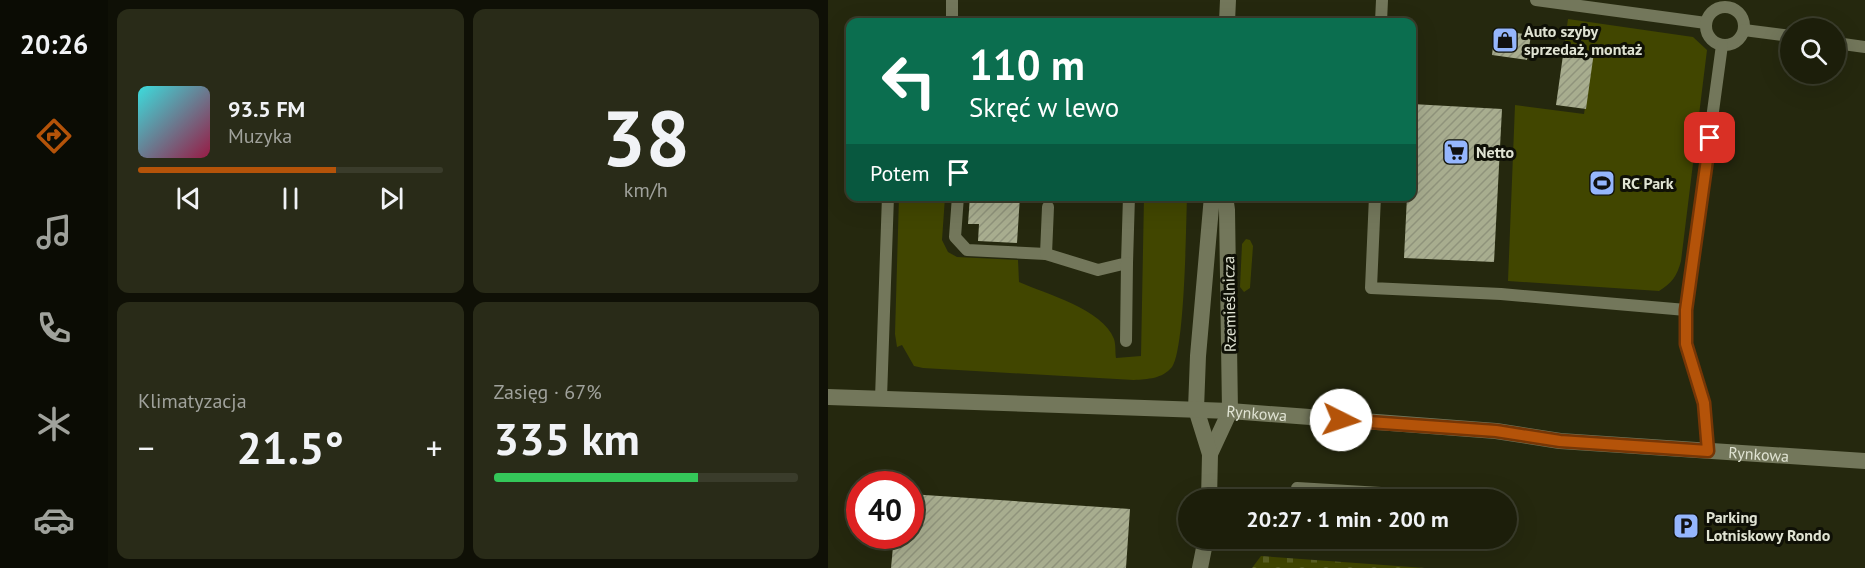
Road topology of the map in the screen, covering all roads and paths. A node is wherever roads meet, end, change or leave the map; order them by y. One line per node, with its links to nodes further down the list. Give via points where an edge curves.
1 (952, 0): 7 (lane)
2 (1228, 0): 8 (street)
3 (1382, 0): 9 (lane)
4 (1536, 0): 5 (lane)
5 (1542, 0): 10 (lane)
6 (1729, 4): 10 (lane, via 1712,12); 11 (lane, via 1739,13)
7 (952, 18)
8 (1227, 18)
9 (1382, 18)
10 (1706, 23): 14 (lane, via 1711,40)
11 (1744, 30): 12 (lane); 14 (lane, via 1733,44)
12 (1780, 35)
13 (1846, 44): 15 (lane)
14 (1722, 45): 25 (lane)
15 (1865, 47)
16 (888, 201): 28 (lane)
17 (958, 201): 23 (lane, via 955,237 967,250)
18 (1129, 201): 24 (lane)
19 (1212, 201): 29 (street, Rzemieślnicza)
20 (1226, 201): 30 (street, Rzemieślnicza)
21 (1375, 201): 25 (lane, via 1371,288 1501,294)
22 (1048, 207): 23 (lane)
23 (1046, 254): 24 (lane, via 1098,270)
24 (1127, 263): 26 (lane)
25 (1686, 310): 31 (lane, via 1686,344 1704,403)
26 (1126, 341)
27 (828, 397): 28 (street, Rynkowa)
28 (881, 398): 29 (street, Rynkowa)
29 (1196, 409): 30 (street, Rynkowa); 32 (street, Rzemieślnicza)
30 (1230, 411): 31 (street, Rynkowa); 32 (street)
31 (1708, 451): 33 (street, Rynkowa)
32 (1210, 454): 34 (street)
33 (1865, 461)
34 (1209, 489)
35 (1296, 489): 36 (lane)
36 (1310, 489)
37 (1204, 549): 38 (street)
38 (1200, 568)

